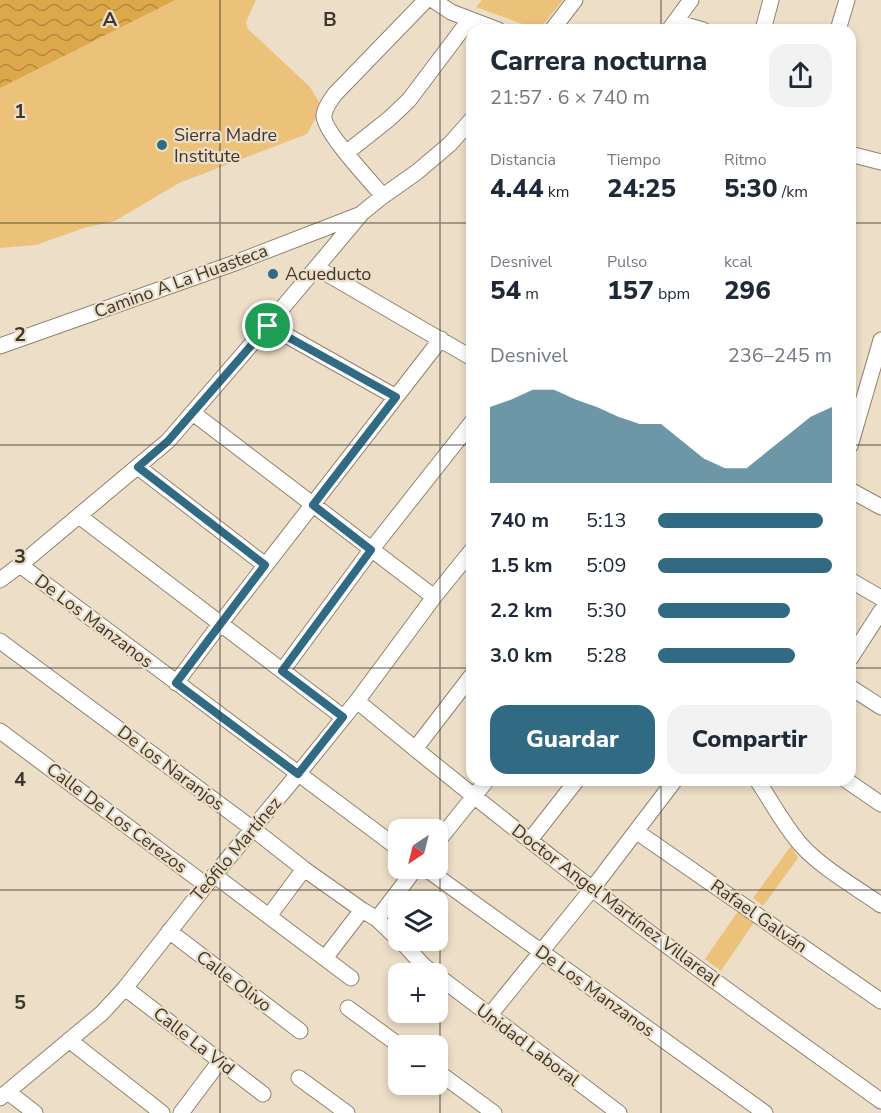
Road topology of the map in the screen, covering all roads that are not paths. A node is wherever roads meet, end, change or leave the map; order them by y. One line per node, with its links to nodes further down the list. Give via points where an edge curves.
1 (426, 0): 17 (street, via 328,105 325,120)
2 (433, 0): 7 (street)
3 (575, 0): 12 (street)
4 (691, 0): 13 (street)
5 (771, 0): 14 (street)
6 (847, 0): 15 (street)
7 (448, 6): 8 (street)
8 (470, 19): 9 (street); 11 (street)
9 (466, 24)
10 (466, 24): 17 (street, via 409,100)
11 (483, 24)
12 (557, 24)
13 (673, 24)
14 (765, 24)
15 (840, 24)
16 (466, 126): 20 (street, via 417,172)
17 (346, 153): 20 (street)
18 (856, 154): 19 (street)
19 (879, 156)
20 (383, 196): 21 (street)
21 (362, 213): 22 (street); 26 (street, Camino A La Huasteca, via 232,264)
22 (317, 268): 23 (street); 24 (street)
23 (268, 326): 28 (street); 29 (street)
24 (441, 339): 27 (street); 28 (street)
25 (881, 340): 30 (street)
26 (0, 346)
27 (466, 354)
28 (396, 397): 34 (street)
29 (193, 413): 32 (street); 34 (street)
30 (856, 428)
31 (466, 430): 37 (street)
32 (138, 467): 36 (street); 40 (street)
33 (856, 493): 35 (street)
34 (313, 505): 37 (street); 40 (street)
35 (881, 507)
36 (79, 516): 39 (street); 46 (street)
37 (371, 550): 43 (street); 49 (street)
38 (466, 557): 43 (street, Teófilo Martínez)
39 (20, 565): 41 (street); 50 (street, De Los Manzanos)
40 (265, 565): 46 (street)
41 (0, 580)
42 (856, 583): 44 (street)
43 (434, 597): 53 (street, Teófilo Martínez)
44 (881, 598)
45 (881, 611): 48 (street)
46 (220, 624): 49 (street); 50 (street)
47 (0, 641): 67 (street, De los Naranjos)
48 (856, 649)
49 (282, 671): 55 (street)
50 (176, 683): 58 (street, De Los Manzanos)
51 (466, 683): 57 (street)
52 (856, 691): 54 (street)
53 (357, 700): 55 (street, Teófilo Martínez); 57 (street, Doctor Angel Martínez Villareal)
54 (881, 707)
55 (343, 717): 58 (street, Teófilo Martínez)
56 (0, 730): 74 (street, Calle De Los Cerezos)
57 (415, 749): 64 (street, Doctor Angel Martínez Villareal)
58 (298, 774): 67 (street, Teófilo Martínez); 70 (street, De Los Manzanos)
59 (482, 786): 64 (street)
60 (572, 786): 69 (street)
61 (671, 786): 68 (street)
62 (761, 786): 76 (street, via 793,835 813,857)
63 (855, 786): 65 (street)
64 (474, 796): 66 (street); 69 (street, Doctor Angel Martínez Villareal)
65 (881, 804)
66 (448, 828)
67 (253, 829): 71 (street, De los Naranjos); 74 (street, Teófilo Martínez)
68 (637, 831): 75 (street); 89 (street, Rafael Galván)
69 (530, 840): 75 (street, Doctor Angel Martínez Villareal)
70 (388, 841)
71 (304, 869): 77 (street, De los Naranjos); 78 (street)
72 (408, 879): 79 (street)
73 (440, 879): 83 (street, De Los Manzanos)
74 (210, 880): 78 (street, Calle De Los Cerezos); 81 (street, Teófilo Martínez)
75 (592, 889): 83 (street); 100 (street, Doctor Angel Martínez Villareal)
76 (881, 905)
77 (362, 910): 79 (street, De los Naranjos); 84 (street)
78 (269, 916): 84 (street, Calle De Los Cerezos)
79 (377, 919): 80 (street, De los Naranjos)
80 (388, 930)
81 (169, 931): 88 (street, Teófilo Martínez); 92 (street, Calle Olivo)
82 (410, 951): 85 (street)
83 (540, 952): 91 (street); 108 (street, De Los Manzanos)
84 (325, 958): 86 (street, Calle De Los Cerezos)
85 (421, 963)
86 (351, 978)
87 (448, 984): 91 (street, Unidad Laboral)
88 (125, 988): 94 (street, Teófilo Martínez); 95 (street, Calle La Vid)
89 (881, 1001)
90 (348, 1008): 93 (street)
91 (489, 1016): 101 (street, Unidad Laboral)
92 (300, 1031)
93 (388, 1037)
94 (69, 1040): 99 (street, Teófilo Martínez); 104 (street)
95 (220, 1061): 98 (street, Calle La Vid); 105 (street)
96 (299, 1078): 106 (street)
97 (448, 1079): 102 (street)
98 (263, 1094)
99 (4, 1095): 103 (street)
100 (881, 1101)
101 (601, 1108): 107 (street, Unidad Laboral)
102 (492, 1112)
103 (34, 1113)
104 (162, 1113)
105 (181, 1113)
106 (347, 1113)
107 (619, 1113)
108 (765, 1113)

